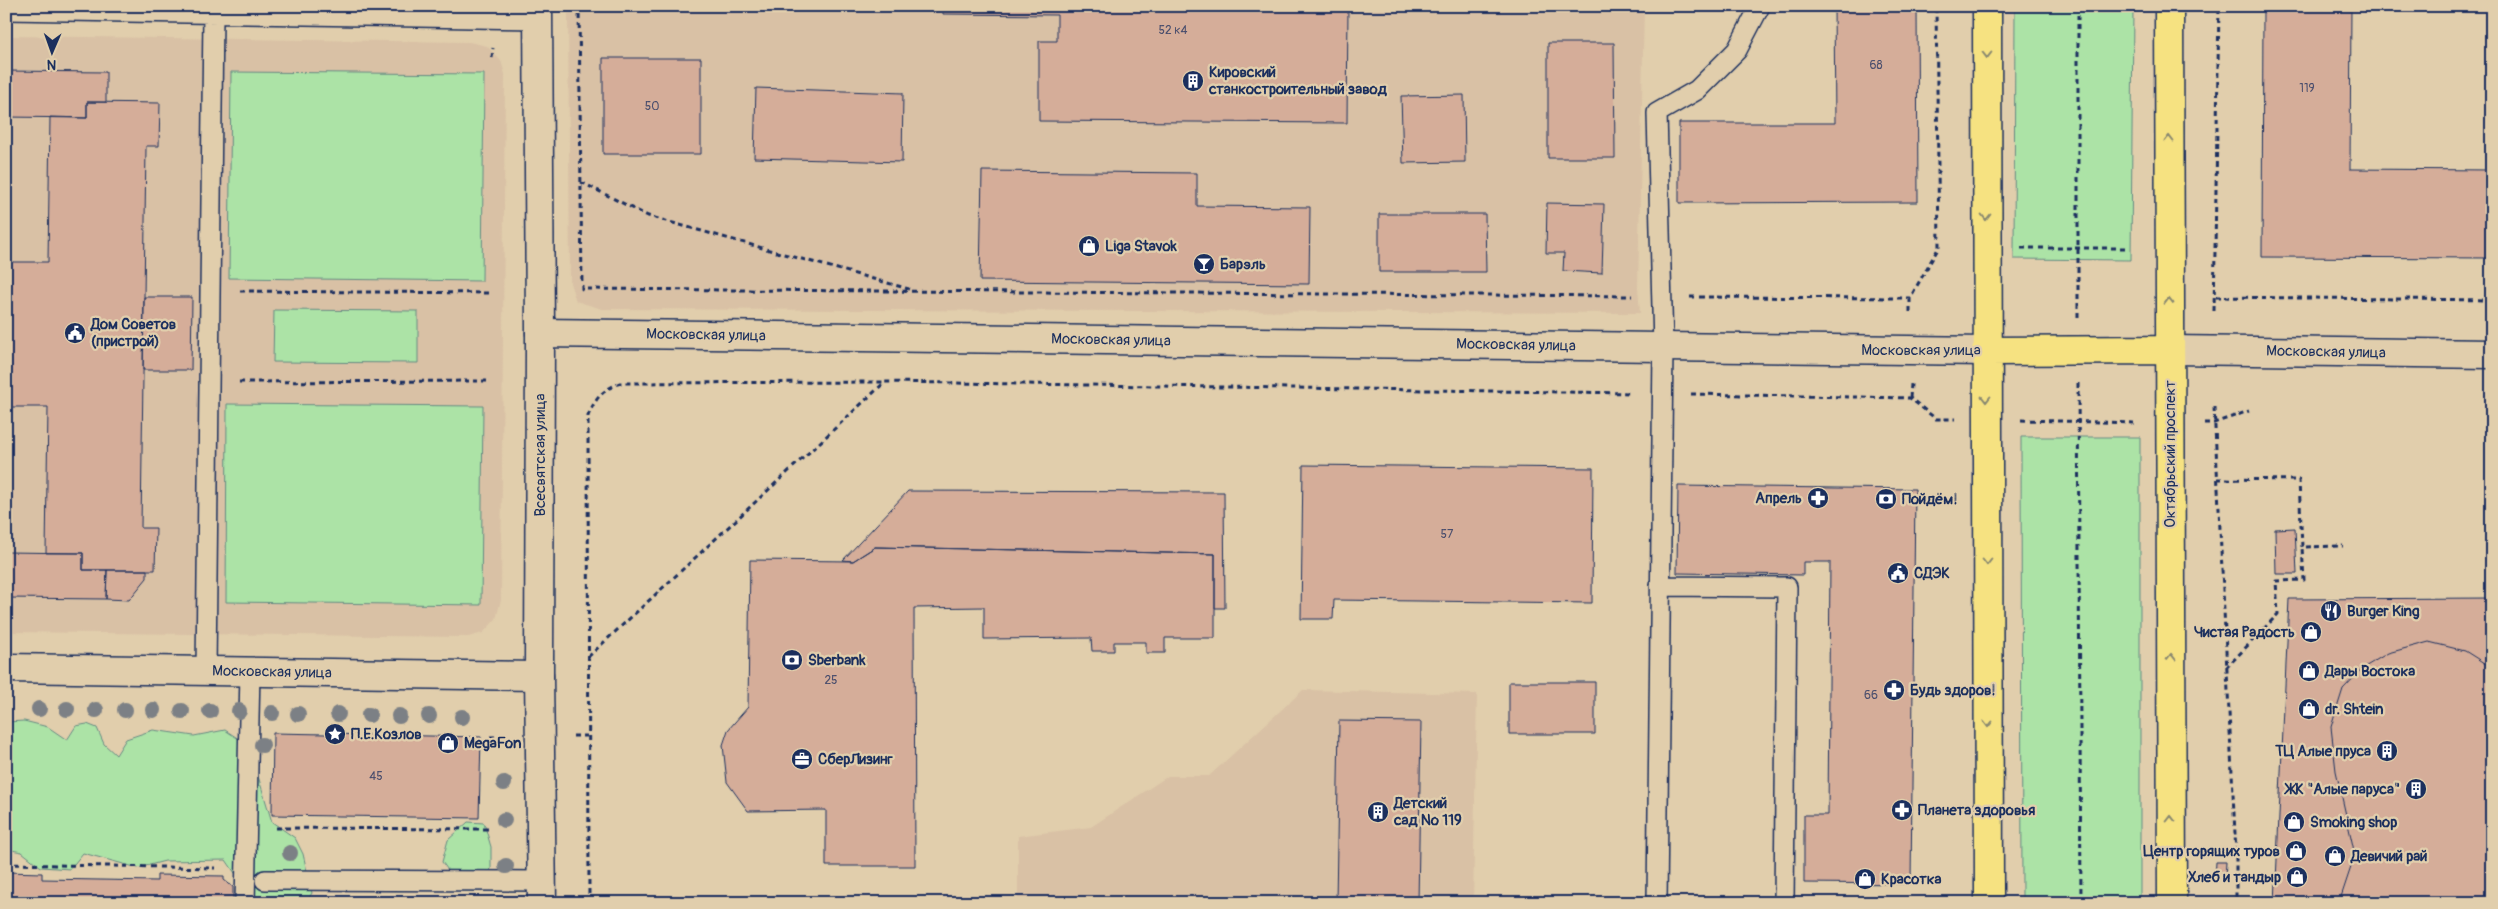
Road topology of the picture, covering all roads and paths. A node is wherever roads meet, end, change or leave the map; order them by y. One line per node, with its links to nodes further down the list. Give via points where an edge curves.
1 (579, 6): 13 (path)
2 (1760, 6): 20 (lane, via 1736,50 1697,90 1657,113)
3 (1936, 6): 22 (path, via 1939,247)
4 (1987, 6): 30 (main road, one-way to 30)
5 (2078, 6): 15 (path)
6 (2169, 6): 29 (main road, Октябрьский проспект, one-way to 6)
7 (2219, 6): 21 (path)
8 (6, 10): 10 (lane)
9 (538, 13): 10 (lane); 26 (main road, Всесвятская улица)
10 (213, 14): 17 (lane)
11 (493, 48): 12 (path)
12 (492, 58)
13 (581, 182): 18 (path, via 648,216); 18 (path, via 582,289)
14 (2018, 248): 15 (path)
15 (2077, 248): 16 (path); 28 (path)
16 (2125, 248)
17 (211, 291): 19 (path); 34 (lane)
18 (914, 291): 20 (path)
19 (492, 293)
20 (1661, 297): 22 (path); 27 (lane)
21 (2216, 297): 23 (path); 24 (path)
22 (1910, 298): 25 (path)
23 (2492, 300)
24 (2214, 311)
25 (1910, 312)
26 (540, 332): 27 (main road, Московская улица); 54 (main road, Всесвятская улица)
27 (1663, 347): 30 (main road, Московская улица); 36 (lane)
28 (2078, 350): 29 (main road, Московская улица); 30 (main road, Московская улица); 42 (path)
29 (2170, 350): 31 (main road, Московская улица); 71 (main road, Октябрьский проспект, one-way to 29)
30 (1986, 351): 69 (main road, one-way to 69)
31 (2492, 354)
32 (1911, 380): 37 (path)
33 (491, 381): 34 (path)
34 (210, 382): 52 (lane)
35 (885, 382): 36 (path); 49 (path); 49 (path, via 620,382 606,388 595,400 588,416)
36 (1662, 393): 37 (path); 48 (lane)
37 (1910, 398): 40 (path, via 1936,419)
38 (2214, 406): 44 (path)
39 (2249, 411): 44 (path)
40 (1959, 420)
41 (2018, 420): 42 (path)
42 (2079, 421): 43 (path); 70 (path)
43 (2140, 423)
44 (2214, 423): 45 (path)
45 (2216, 479): 47 (path, via 2299,480); 51 (path)
46 (2344, 546): 47 (path)
47 (2302, 547): 51 (path, via 2304,580 2276,581 2278,614)
48 (1660, 586): 67 (lane); 68 (lane, via 1787,587)
49 (588, 657): 56 (path)
50 (6, 668): 52 (main road, Московская улица)
51 (2226, 668): 72 (path)
52 (206, 671): 53 (main road, Московская улица)
53 (250, 672): 54 (main road, Московская улица); 62 (lane)
54 (539, 676): 64 (main road, Всесвятская улица)
55 (565, 736): 56 (path)
56 (589, 736): 66 (path)
57 (490, 737): 58 (path)
58 (506, 737)
59 (275, 828): 60 (path)
60 (491, 829)
61 (6, 864): 62 (path)
62 (246, 868): 65 (lane)
63 (265, 880): 64 (lane)
64 (542, 892)
65 (245, 903)
66 (589, 903)
67 (1657, 903)
68 (1784, 903)
69 (1989, 903)
70 (2081, 903)
71 (2172, 903)
72 (2236, 903)

